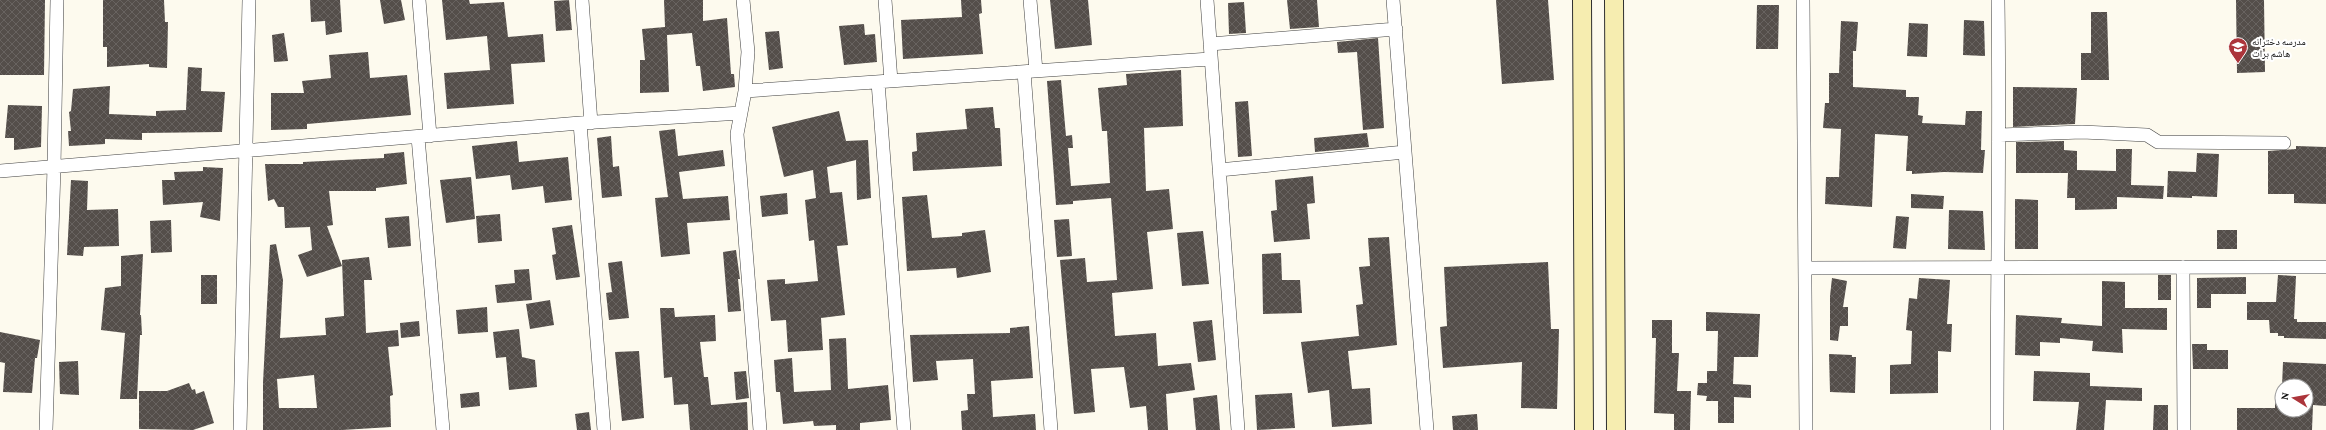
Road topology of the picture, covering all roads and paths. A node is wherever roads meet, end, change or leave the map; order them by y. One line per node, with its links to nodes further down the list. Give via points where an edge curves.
1 (57, 0): 28 (street)
2 (249, 0): 26 (street)
3 (419, 0): 24 (street)
4 (582, 0): 22 (street)
5 (743, 0): 20 (street, via 748,52)
6 (885, 0): 18 (street)
7 (1030, 0): 17 (street)
8 (1207, 0): 15 (street)
9 (1393, 0): 14 (street)
10 (1582, 0): 44 (main road)
11 (1614, 0): 45 (main road)
12 (1803, 0): 33 (street)
13 (1998, 0): 23 (street)
14 (1396, 29): 15 (street); 27 (street)
15 (1210, 44): 16 (street)
16 (1210, 59): 17 (street); 29 (street)
17 (1030, 71): 18 (street); 41 (street)
18 (892, 81): 19 (street)
19 (878, 82): 20 (street); 40 (street)
20 (745, 91): 21 (street)
21 (741, 113): 22 (street); 39 (street, via 737,134)
22 (586, 123): 24 (street); 38 (street)
23 (2000, 135): 25 (street, via 2082,132 2147,136 2158,142); 34 (street)
24 (424, 137): 26 (street); 37 (street)
25 (2284, 143)
26 (246, 152): 28 (street); 36 (street)
27 (1405, 152): 29 (street); 43 (street)
28 (54, 167): 30 (street); 35 (street)
29 (1219, 170): 42 (street)
30 (0, 171)
31 (2183, 267): 32 (street); 34 (street); 48 (street)
32 (2326, 267)
33 (1805, 268): 34 (street); 46 (street)
34 (1997, 268): 47 (street)
35 (46, 430)
36 (240, 430)
37 (444, 430)
38 (604, 430)
39 (760, 430)
40 (904, 430)
41 (1051, 430)
42 (1238, 430)
43 (1427, 430)
44 (1584, 430)
45 (1616, 430)
46 (1806, 430)
47 (1997, 430)
48 (2184, 430)

